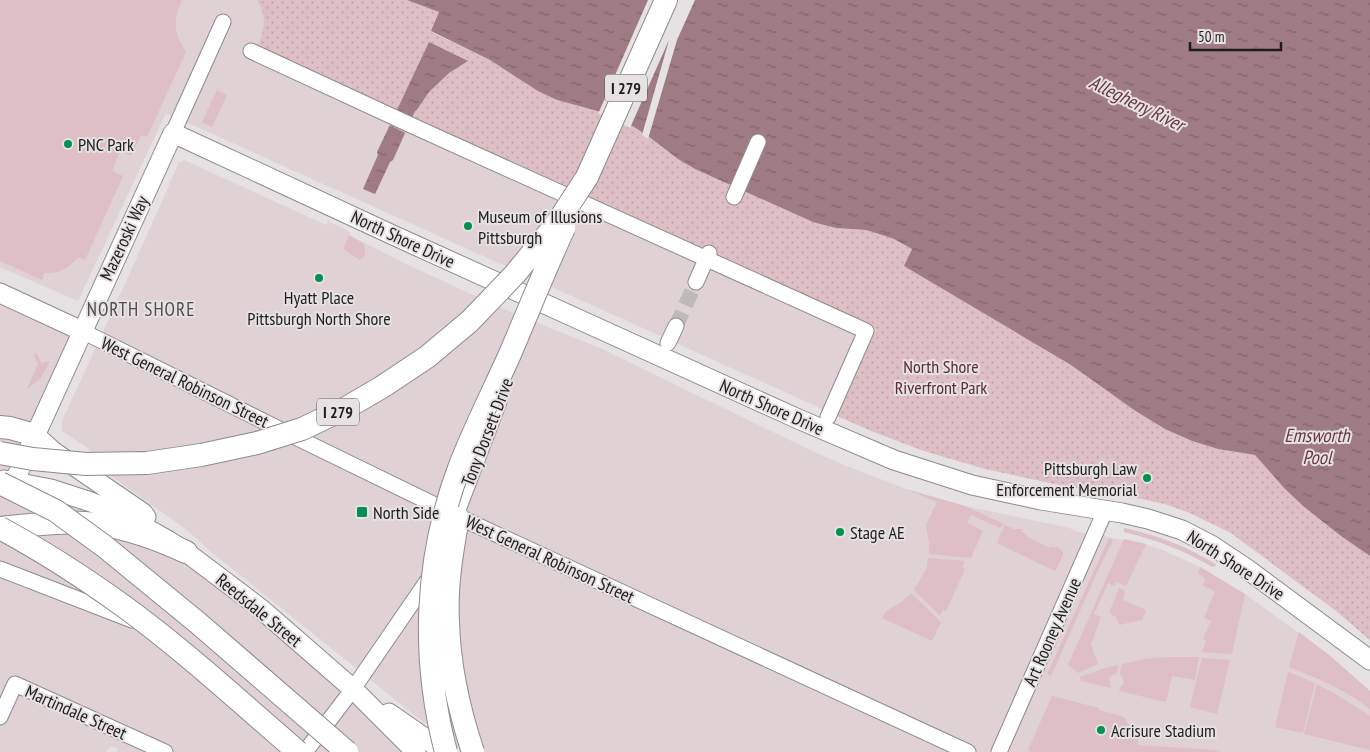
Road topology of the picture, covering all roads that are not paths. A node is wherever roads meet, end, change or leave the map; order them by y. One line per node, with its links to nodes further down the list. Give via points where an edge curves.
1 (666, 0): 6 (highway, I 279)
2 (223, 22): 4 (street, Mazeroski Way)
3 (252, 51): 8 (street, via 410,125)
4 (172, 133): 11 (main road, North Shore Drive); 13 (main road, Mazeroski Way)
5 (758, 142): 7 (street)
6 (587, 176): 15 (highway, bridge); 20 (highway, I 279, bridge, via 557,223 470,321 427,357 346,408 284,435 202,455 147,463); 21 (highway, I 279, bridge, via 560,218 477,314 435,350 396,377 314,422 256,442 138,465 44,468); 23 (highway, bridge, via 478,436)
7 (734, 197)
8 (708, 256): 9 (street); 16 (street, via 866,331)
9 (696, 282)
10 (0, 293): 13 (main road, West General Robinson Street)
11 (537, 300): 24 (main road, North Shore Drive, via 894,460 972,485); 25 (street, Tony Dorsett Drive)
12 (676, 326): 14 (street)
13 (82, 331): 18 (main road, Mazeroski Way); 25 (street, West General Robinson Street)
14 (668, 343)
15 (510, 354): 39 (highway, bridge, via 459,470 441,525 433,570 429,621 431,678); 42 (highway, bridge, via 469,476 455,587 465,686)
16 (828, 416)
17 (0, 427): 18 (highway)
18 (35, 435): 20 (main road, Reedsdale Street); 22 (main road, Mazeroski Way)
19 (0, 453): 20 (highway, I 279, bridge)
20 (69, 462): 27 (main road, Reedsdale Street, via 144,513)
21 (0, 464)
22 (4, 480): 27 (main road, Reedsdale Street, via 51,489 91,502 123,514); 37 (highway, bridge, via 56,511 104,546)
23 (465, 481): 40 (highway, bridge, via 455,536 448,620 452,668); 41 (highway, bridge, via 458,532 456,622 465,683)
24 (1106, 511): 31 (main road, North Shore Drive, via 1182,530 1211,545); 44 (street, Art Rooney Avenue)
25 (456, 515): 32 (street, Tony Dorsett Drive, via 433,571); 43 (street, West General Robinson Street)
26 (0, 528): 28 (highway, via 52,523 96,524 157,539); 35 (highway, bridge, via 56,560 123,606)
27 (161, 535): 28 (main road, Reedsdale Street)
28 (186, 552): 32 (main road, Reedsdale Street, via 260,608)
29 (0, 570): 30 (street)
30 (173, 636)
31 (1370, 660)
32 (354, 689): 36 (street, Tony Dorsett Drive); 38 (main road, Reedsdale Street); 39 (main road, Reedsdale Street)
33 (0, 717): 34 (street, Martindale Street, via 15,684)
34 (165, 752)
35 (298, 752)
36 (305, 752)
37 (347, 752)
38 (416, 752)
39 (444, 752)
40 (473, 752)
41 (485, 752)
42 (489, 752)
43 (968, 752)
44 (999, 752)

